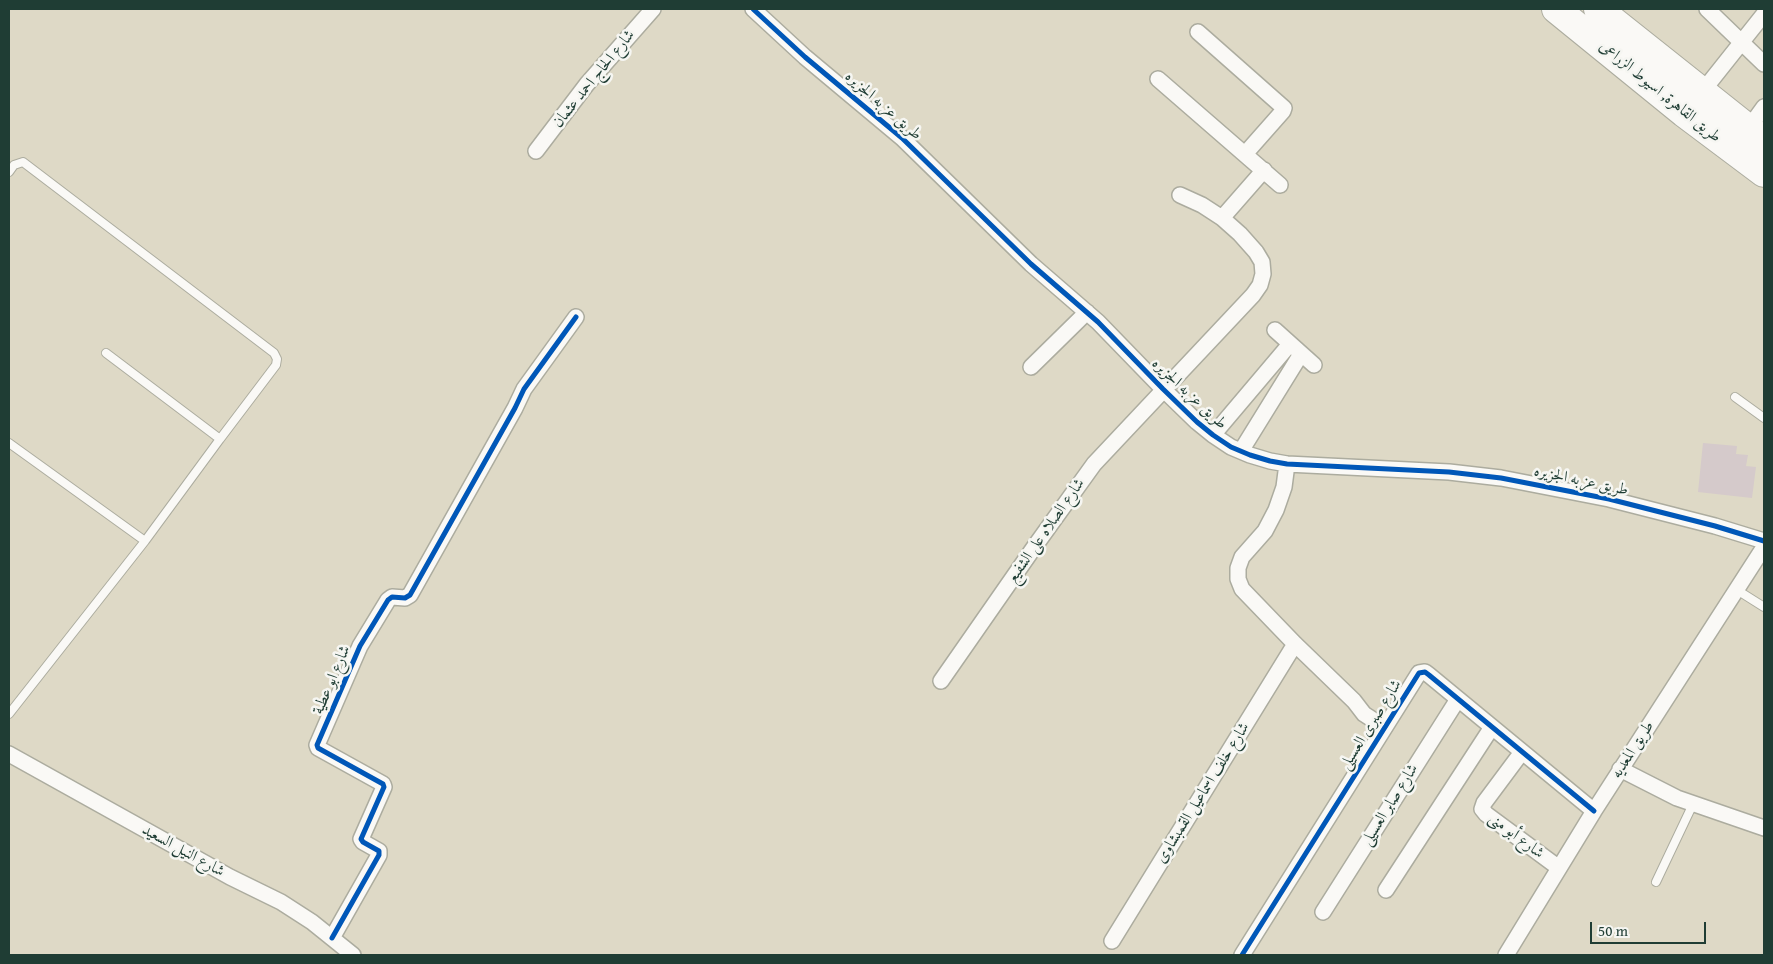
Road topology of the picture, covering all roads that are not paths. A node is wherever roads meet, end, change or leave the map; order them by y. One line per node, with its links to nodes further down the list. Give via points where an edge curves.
1 (653, 9): 14 (street, شارع الحاج احمد عثمان)
2 (753, 9): 22 (street, طريق عزبه الجزيره, via 902,138 1031,264)
3 (1556, 9): 5 (highway, طريق القاهرة, اسيوط الزراعى)
4 (1707, 9): 8 (street)
5 (1594, 14): 11 (highway, طريق القاهرة, اسيوط الزراعى); 18 (highway, طريق القاهرة, اسيوط الزراعى, via 1684,112)
6 (1764, 14): 8 (street)
7 (1198, 32): 15 (street, via 1284,108)
8 (1742, 42): 9 (street); 11 (street)
9 (1764, 64)
10 (1158, 79): 15 (street)
11 (1702, 92): 13 (highway, طريق القاهرة, اسيوط الزراعى)
12 (1764, 106): 13 (street)
13 (1756, 134)
14 (536, 151)
15 (1245, 154): 16 (street)
16 (1264, 170): 19 (street); 21 (street)
17 (9, 172): 33 (lane, via 14,165 23,162 274,354 276,365)
18 (1764, 173)
19 (1280, 184)
20 (1180, 195): 21 (street, شارع الصلاه على الشفيع)
21 (1222, 218): 29 (street, شارع الصلاه على الشفيع, via 1240,234 1262,262 1260,285)
22 (1087, 312): 28 (street); 29 (street, طريق عزبه الجزيره)
23 (576, 317): 58 (street, شارع ابو عطية, via 524,388 410,595 388,600 364,638 317,745 384,787 361,839 379,855)
24 (1275, 330): 25 (street)
25 (1296, 349): 27 (street); 32 (street); 35 (street)
26 (106, 353): 33 (lane)
27 (1314, 365)
28 (1031, 367)
29 (1163, 389): 32 (street, طريق عزبه الجزيره); 43 (street, شارع الصلاه على الشفيع, via 1082,480)
30 (1735, 397): 31 (lane)
31 (1764, 418)
32 (1213, 435): 35 (street, طريق عزبه الجزيره)
33 (220, 439): 37 (lane)
34 (9, 443): 37 (lane)
35 (1241, 451): 36 (street, طريق عزبه الجزيره)
36 (1287, 464): 38 (street, طريق عزبه الجزيره, via 1449,472 1501,478 1653,509); 42 (street, via 1276,510 1265,531 1242,557 1238,578 1242,589)
37 (145, 541): 45 (lane)
38 (1764, 541)
39 (1764, 547): 40 (street, طريق المعديه)
40 (1736, 590): 41 (lane); 50 (street, طريق المعديه)
41 (1764, 607)
42 (1295, 644): 46 (street, via 1364,714); 59 (street, شارع خلف اسماعيل القمبشاوى)
43 (941, 682)
44 (1458, 699): 46 (street, شارع صبرى العسيلى, via 1425,672 1419,672); 47 (street, شارع صبرى العسيلى); 57 (street, شارع صابر العسيلى)
45 (9, 714)
46 (1384, 727): 61 (street, شارع صبرى العسيلى)
47 (1492, 727): 48 (street, شارع صبرى العسيلى); 56 (street)
48 (1522, 752): 52 (street, شارع صبرى العسيلى); 54 (street, شارع أبو منى, via 1482,809)
49 (9, 754): 58 (street, شارع النيل السعيد, via 281,902)
50 (1620, 769): 51 (street); 52 (street, طريق المعديه)
51 (1693, 804): 53 (street); 55 (lane)
52 (1594, 811): 54 (street, طريق المعديه)
53 (1764, 828)
54 (1559, 868): 62 (street, طريق المعديه)
55 (1656, 882)
56 (1386, 890)
57 (1323, 912)
58 (332, 938): 60 (street, شارع النيل السعيد)
59 (1112, 941)
60 (352, 955)
61 (1242, 955)
62 (1506, 955)

